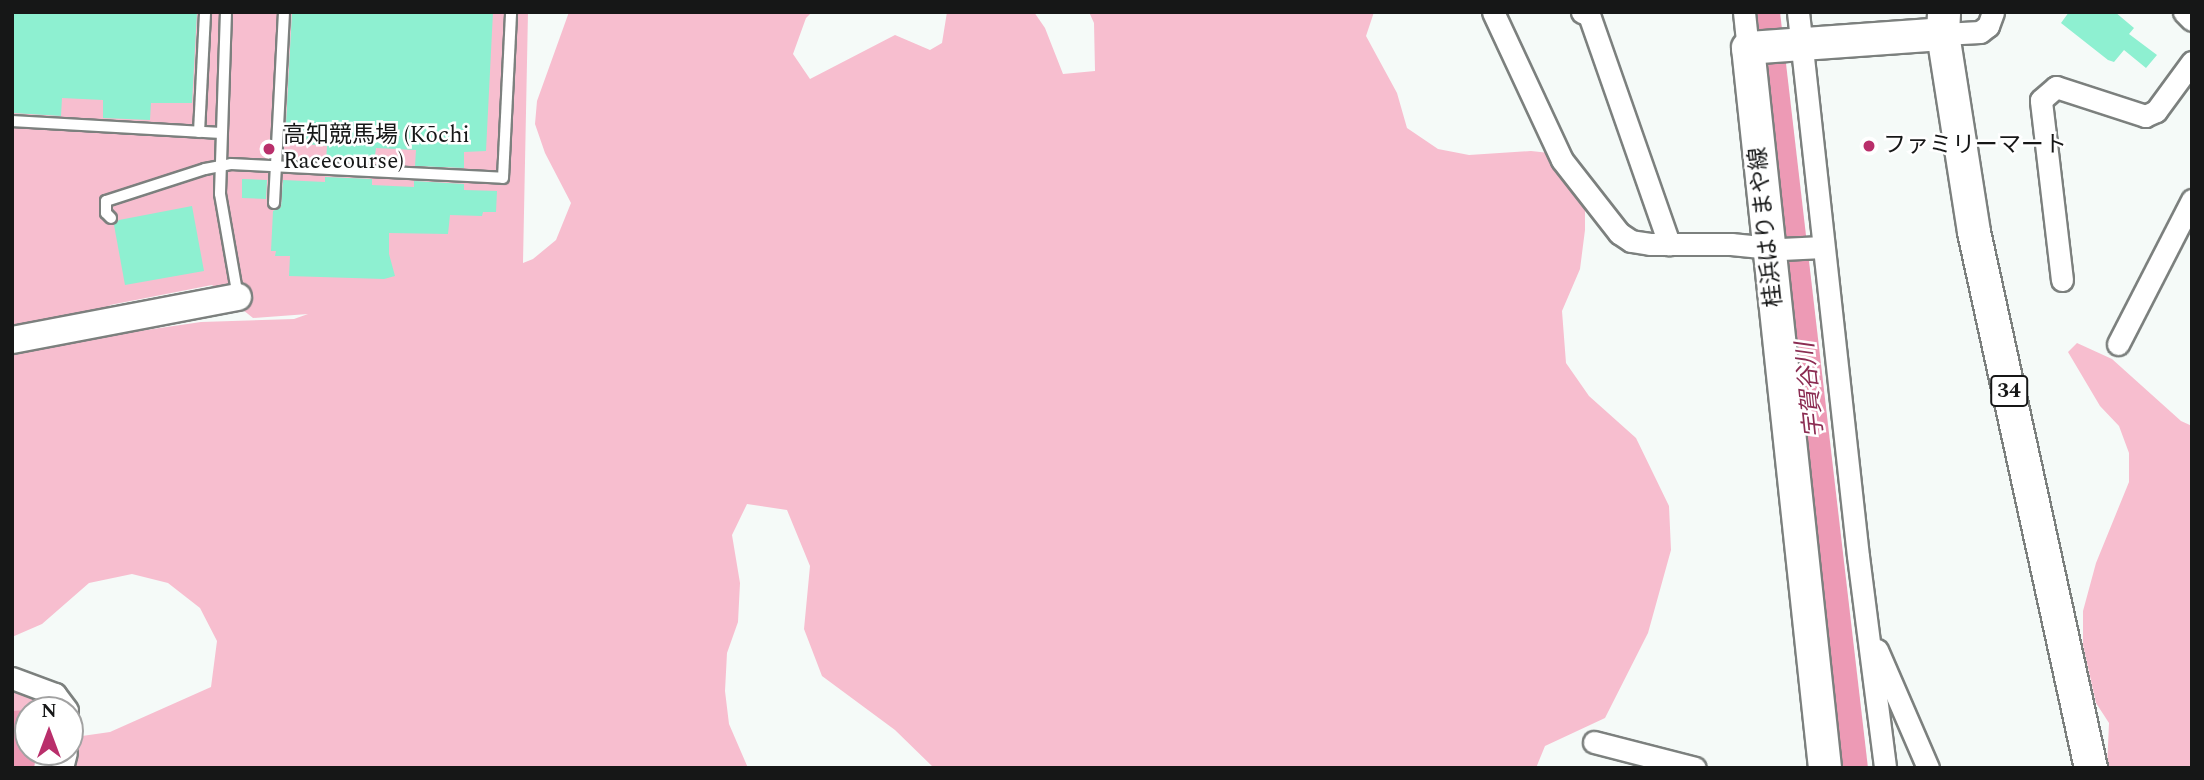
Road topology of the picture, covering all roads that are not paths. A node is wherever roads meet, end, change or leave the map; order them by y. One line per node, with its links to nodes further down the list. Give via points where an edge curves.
1 (205, 12): 17 (lane)
2 (226, 12): 18 (lane)
3 (284, 12): 20 (lane)
4 (511, 12): 20 (lane, via 503,178)
5 (1493, 12): 24 (street, via 1562,160 1594,205 1631,241)
6 (1582, 12): 24 (street, via 1589,15)
7 (1744, 12): 14 (street)
8 (1798, 12): 13 (street)
9 (1993, 12): 12 (street, via 1980,32)
10 (2184, 12): 11 (street)
11 (2192, 20)
12 (1943, 23): 13 (main road); 39 (main road, 34, via 1974,232)
13 (1797, 44): 14 (main road); 25 (street)
14 (1754, 47): 26 (main road, 桂浜はりまや線)
15 (2192, 62): 27 (street, via 2156,111 2145,116 2056,87 2041,100)
16 (12, 121): 17 (lane)
17 (199, 132): 18 (lane)
18 (220, 133): 19 (lane)
19 (220, 166): 20 (lane); 23 (lane, via 106,201); 28 (lane, via 220,194)
20 (276, 166): 22 (lane)
21 (2192, 200): 30 (street)
22 (274, 203)
23 (111, 218)
24 (1669, 244): 26 (street)
25 (1815, 247): 26 (street); 31 (street)
26 (1775, 249): 36 (main road, 桂浜はりまや線)
27 (2062, 281)
28 (238, 297): 29 (street)
29 (12, 340)
30 (2118, 344)
31 (1868, 629): 37 (street); 38 (street)
32 (12, 678): 33 (street)
33 (56, 696)
34 (1594, 742): 35 (street)
35 (1696, 768)
36 (1825, 768)
37 (1885, 768)
38 (1928, 768)
39 (2091, 768)

